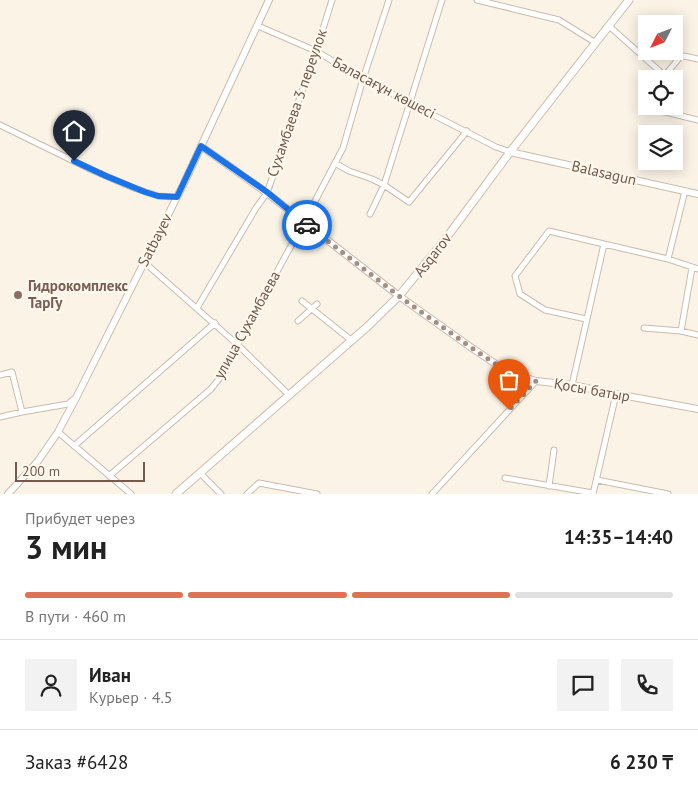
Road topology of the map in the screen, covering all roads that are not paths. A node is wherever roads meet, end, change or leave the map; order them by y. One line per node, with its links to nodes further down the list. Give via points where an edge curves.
1 (269, 0): 7 (street, Satbayev)
2 (332, 0): 10 (street, Сухамбаева 3 переулок)
3 (389, 0): 14 (street, улица Сухамбаева)
4 (442, 0): 15 (street)
5 (476, 0): 9 (street, via 559,20)
6 (629, 0): 8 (main road, Asqarov)
7 (258, 26): 10 (street, Баласағұн көшесі); 20 (street, Satbayev)
8 (609, 26): 9 (main road, Asqarov); 12 (street)
9 (596, 43): 21 (main road, Asqarov)
10 (316, 51): 14 (street, Баласағұн көшесі); 25 (street, Сухамбаева 3 переулок)
11 (698, 59): 13 (street, via 681,56)
12 (656, 70)
13 (670, 70)
14 (363, 79): 15 (street, Баласағұн көшесі); 22 (street, улица Сухамбаева)
15 (410, 102): 19 (street, Баласағұн көшесі); 23 (street)
16 (678, 115): 17 (street)
17 (698, 120)
18 (0, 125): 27 (street, via 134,188 158,196)
19 (467, 131): 21 (street, Баласағұн көшесі); 23 (street, via 409,202)
20 (201, 146): 25 (street, Қосы батыр); 27 (street, Satbayev)
21 (510, 152): 24 (street, Balasagun); 34 (main road, Asqarov)
22 (335, 163): 23 (street); 29 (street, улица Сухамбаева)
23 (384, 185): 28 (street)
24 (685, 191): 26 (street, Balasagun); 31 (street)
25 (267, 192): 29 (street, Қосы батыр); 37 (street, Сухамбаева 3 переулок)
26 (698, 194)
27 (177, 197): 32 (street, Satbayev)
28 (370, 214)
29 (304, 222): 34 (street, Қосы батыр); 46 (street, улица Сухамбаева)
30 (604, 244): 31 (street); 40 (street); 40 (street, via 549,231 515,276 520,294 545,310)
31 (668, 259): 33 (street)
32 (144, 262): 37 (street); 52 (street, Satbayev)
33 (695, 268): 43 (street)
34 (399, 296): 45 (main road, Asqarov); 48 (street, Қосы батыр, via 509,373)
35 (302, 300): 38 (street)
36 (317, 304): 38 (street)
37 (197, 308): 41 (street)
38 (312, 308): 39 (street); 45 (street)
39 (298, 320)
40 (586, 320): 49 (street)
41 (215, 323): 46 (street); 57 (street)
42 (644, 328): 43 (street)
43 (681, 331): 44 (street)
44 (698, 334)
45 (351, 340): 51 (main road, Asqarov)
46 (238, 345): 51 (street); 60 (street, улица Сухамбаева, via 216,384)
47 (0, 375): 54 (street, via 12,372)
48 (536, 381): 49 (street, Қосы батыр); 71 (street)
49 (572, 385): 50 (street, Қосы батыр)
50 (616, 394): 53 (street, Қосы батыр); 62 (street)
51 (289, 395): 59 (main road, Asqarov)
52 (76, 398): 54 (street, via 68,404); 56 (street, Satbayev)
53 (698, 409)
54 (22, 412): 55 (street)
55 (0, 417)
56 (58, 432): 57 (street); 65 (street, Satbayev, via 38,461)
57 (74, 446): 60 (street)
58 (554, 450): 63 (street)
59 (200, 473): 67 (main road, Asqarov); 68 (street)
60 (110, 476): 66 (street)
61 (505, 478): 63 (street)
62 (597, 480): 64 (street); 72 (street)
63 (550, 486): 72 (street)
64 (647, 492): 73 (street)
65 (8, 494)
66 (131, 494)
67 (176, 494)
68 (221, 494)
69 (247, 494): 70 (street, via 259,483)
70 (317, 494)
71 (432, 494)
72 (593, 494)
73 (668, 494)

